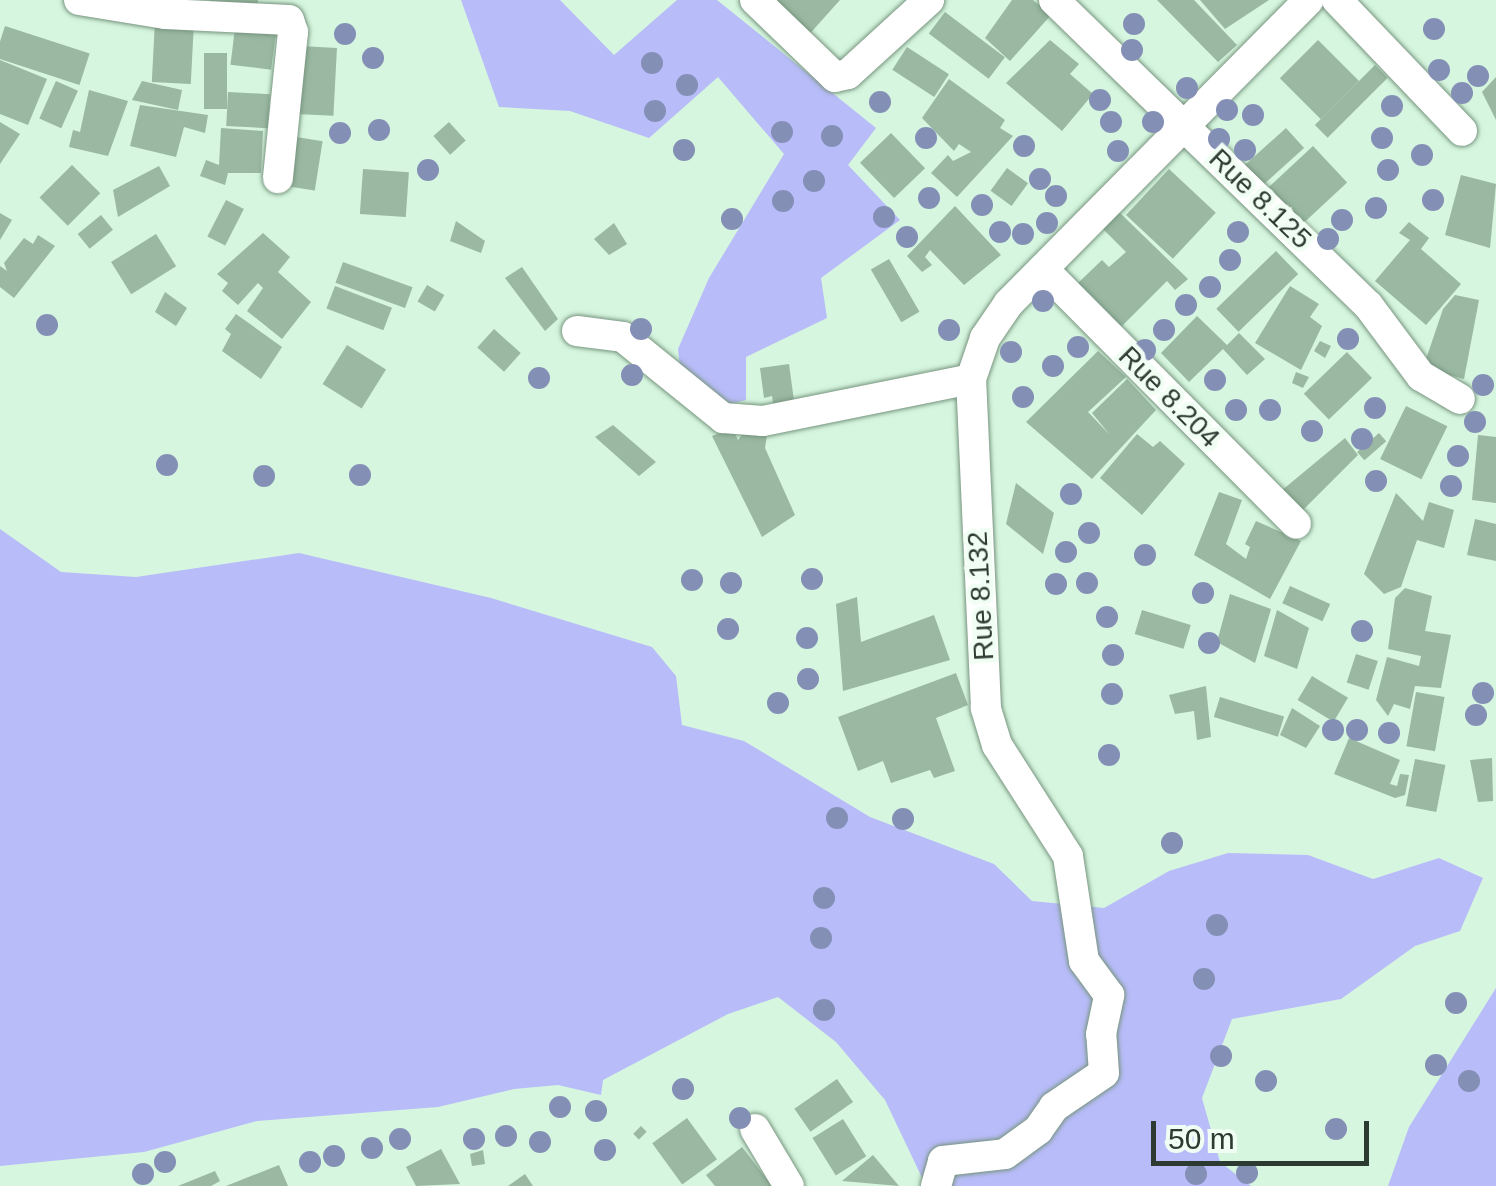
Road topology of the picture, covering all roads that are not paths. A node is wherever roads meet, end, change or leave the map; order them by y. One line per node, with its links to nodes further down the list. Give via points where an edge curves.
1 (79, 0): 9 (street, via 165,14 289,20 294,32)
2 (756, 0): 3 (street, via 835,77 848,74)
3 (929, 0)
4 (1054, 0): 7 (street, Rue 8.125)
5 (1310, 0): 7 (street, Rue 8.132)
6 (1337, 0): 8 (street)
7 (1182, 125): 10 (street, Rue 8.132); 13 (street, Rue 8.125, via 1368,305 1421,376)
8 (1462, 131)
9 (278, 178)
10 (1043, 270): 12 (street, Rue 8.132, via 1001,315); 14 (street, Rue 8.204)
11 (577, 331): 12 (street, via 623,336 723,418 763,422)
12 (971, 378): 17 (street, Rue 8.132, via 986,708 997,745 1068,856 1084,960 1108,995 1104,1074 1005,1154 943,1160)
13 (1460, 400)
14 (1296, 524)
15 (755, 1128): 16 (street)
16 (789, 1186)
17 (936, 1186)

